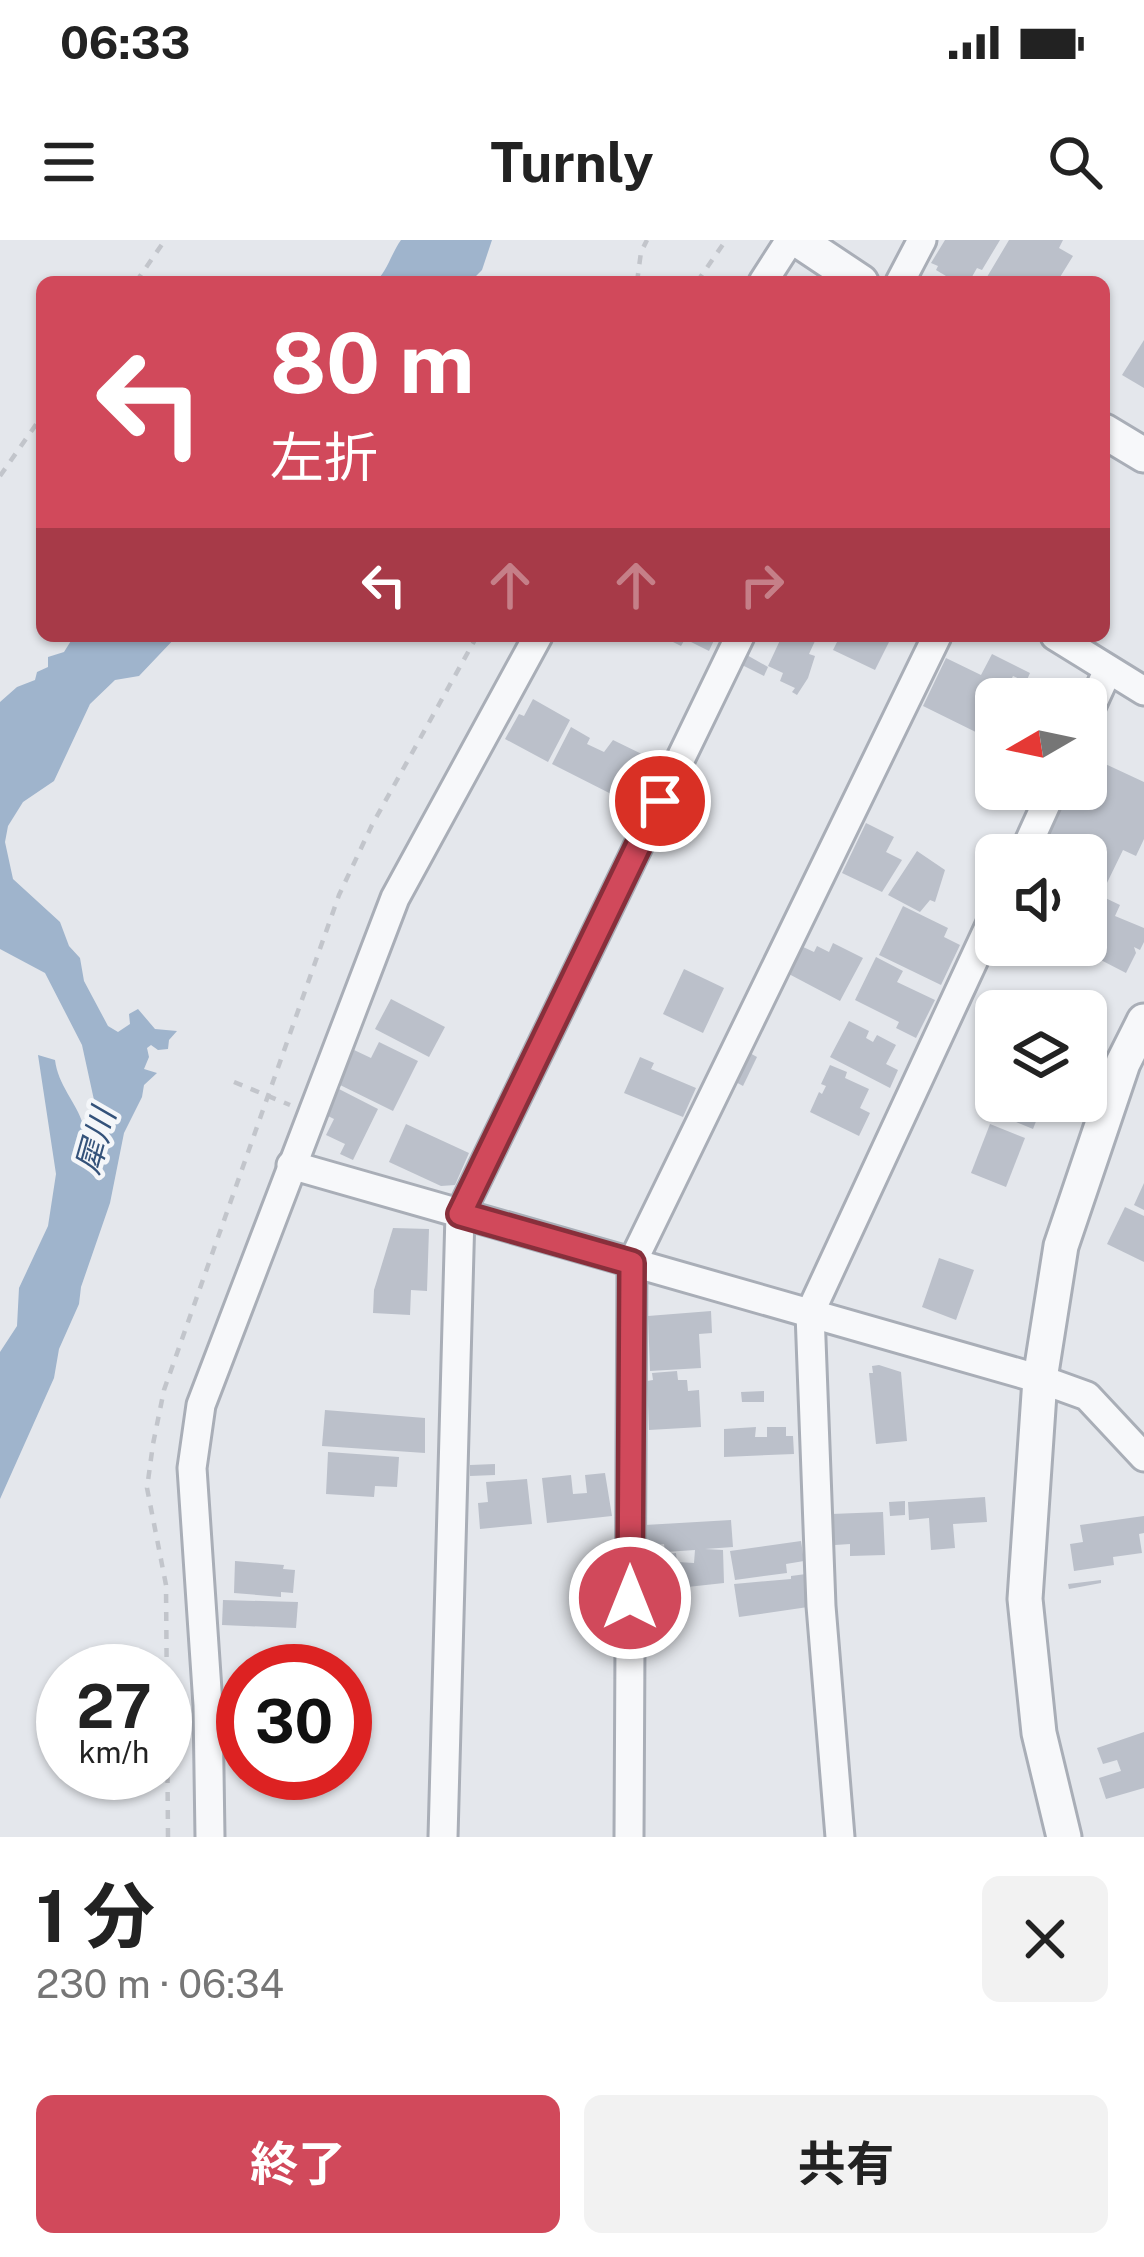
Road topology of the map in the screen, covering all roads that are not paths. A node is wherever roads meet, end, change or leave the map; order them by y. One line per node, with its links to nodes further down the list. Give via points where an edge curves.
1 (794, 240): 3 (street); 4 (street)
2 (922, 240): 5 (street)
3 (768, 276)
4 (851, 276)
5 (903, 276)
6 (1110, 434): 7 (street)
7 (1144, 454)
8 (535, 642): 17 (street, via 395,898)
9 (737, 642): 18 (street)
10 (934, 642): 19 (street)
11 (1064, 642): 12 (street)
12 (1108, 670): 13 (street); 14 (street)
13 (1104, 678)
14 (1144, 691)
15 (975, 957): 20 (street)
16 (1144, 1021): 21 (street, via 1061,1246)
17 (291, 1165): 18 (street); 23 (street, via 201,1405 192,1468)
18 (460, 1214): 19 (street); 24 (street)
19 (632, 1263): 20 (street); 25 (street)
20 (810, 1313): 21 (street); 26 (street)
21 (1040, 1379): 22 (street, via 1088,1396); 27 (street, via 1025,1599 1039,1733)
22 (1144, 1457)
23 (210, 1837)
24 (443, 1837)
25 (629, 1837)
26 (840, 1837)
27 (1064, 1837)

